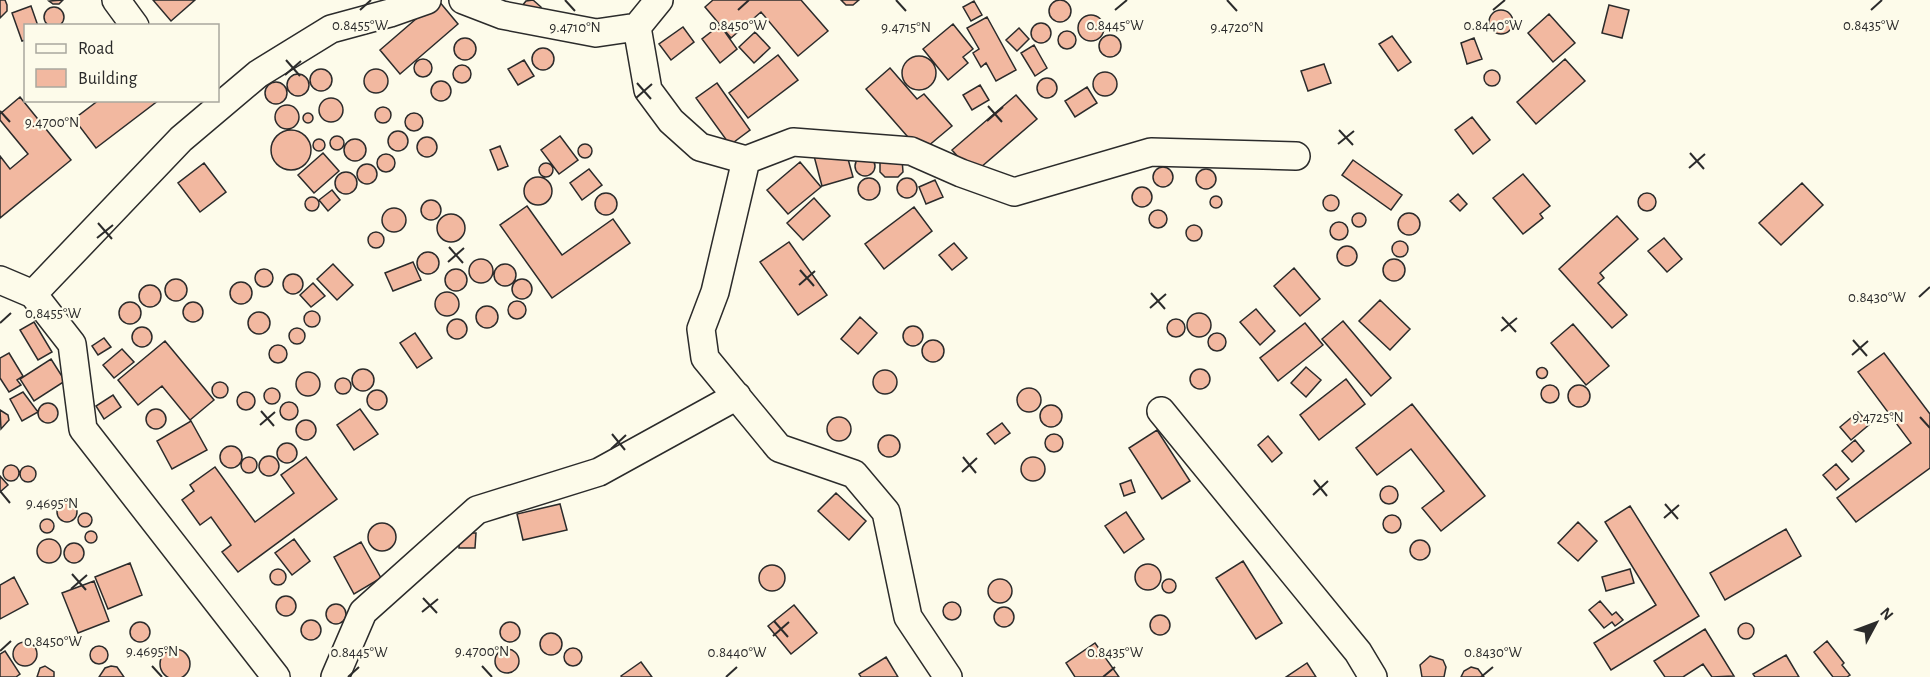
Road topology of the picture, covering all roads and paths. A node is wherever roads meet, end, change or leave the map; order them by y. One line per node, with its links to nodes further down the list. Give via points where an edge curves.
1 (116, 0): 5 (street)
2 (427, 0): 7 (street, via 332,28)
3 (463, 0): 6 (street, via 502,15 596,33)
4 (659, 0): 6 (street)
5 (134, 24)
6 (637, 27): 11 (street, via 648,90 671,121 699,147)
7 (219, 98)
8 (212, 102): 9 (street)
9 (199, 110): 13 (street, via 181,139)
10 (1296, 156): 11 (street, via 1151,152 1014,192 911,151 793,142)
11 (746, 160): 14 (street, via 715,292 701,329 705,358)
12 (0, 280): 13 (street)
13 (33, 294): 16 (street, via 72,344 83,429)
14 (736, 396): 17 (street, via 599,472 477,510 363,612); 18 (street, via 779,448 854,474 886,512 908,617)
15 (1161, 411): 19 (street, via 1358,652)
16 (276, 677)
17 (335, 677)
18 (948, 677)
19 (1373, 677)

